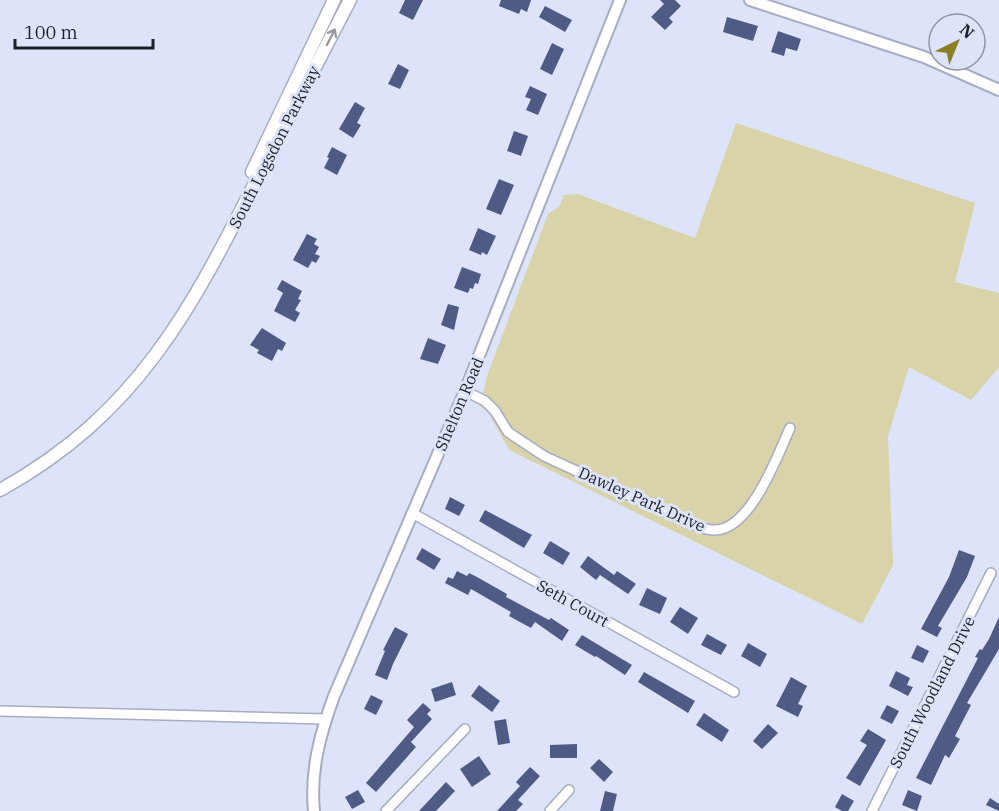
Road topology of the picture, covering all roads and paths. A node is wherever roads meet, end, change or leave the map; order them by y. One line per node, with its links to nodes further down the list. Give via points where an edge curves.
1 (334, 0): 6 (main road, South Logsdon Parkway)
2 (350, 0): 6 (main road, South Logsdon Parkway, one-way to 2)
3 (620, 0): 7 (street, Shelton Road)
4 (750, 0): 5 (street, via 924,57)
5 (999, 90)
6 (196, 293): 9 (main road, South Logsdon Parkway, via 165,344 112,407 51,458)
7 (465, 391): 8 (street, Dawley Park Drive, via 485,401 508,432 544,456 710,530 730,525 750,508); 10 (street, Shelton Road)
8 (790, 429)
9 (0, 490)
10 (412, 513): 12 (street, Seth Court); 14 (street, Shelton Road)
11 (991, 573): 20 (street, South Woodland Drive)
12 (734, 692)
13 (0, 711): 14 (street)
14 (326, 719): 17 (street, Shelton Road, via 314,775)
15 (465, 729): 18 (street)
16 (569, 790): 19 (street)
17 (314, 811)
18 (386, 811)
19 (550, 811)
20 (872, 811)

